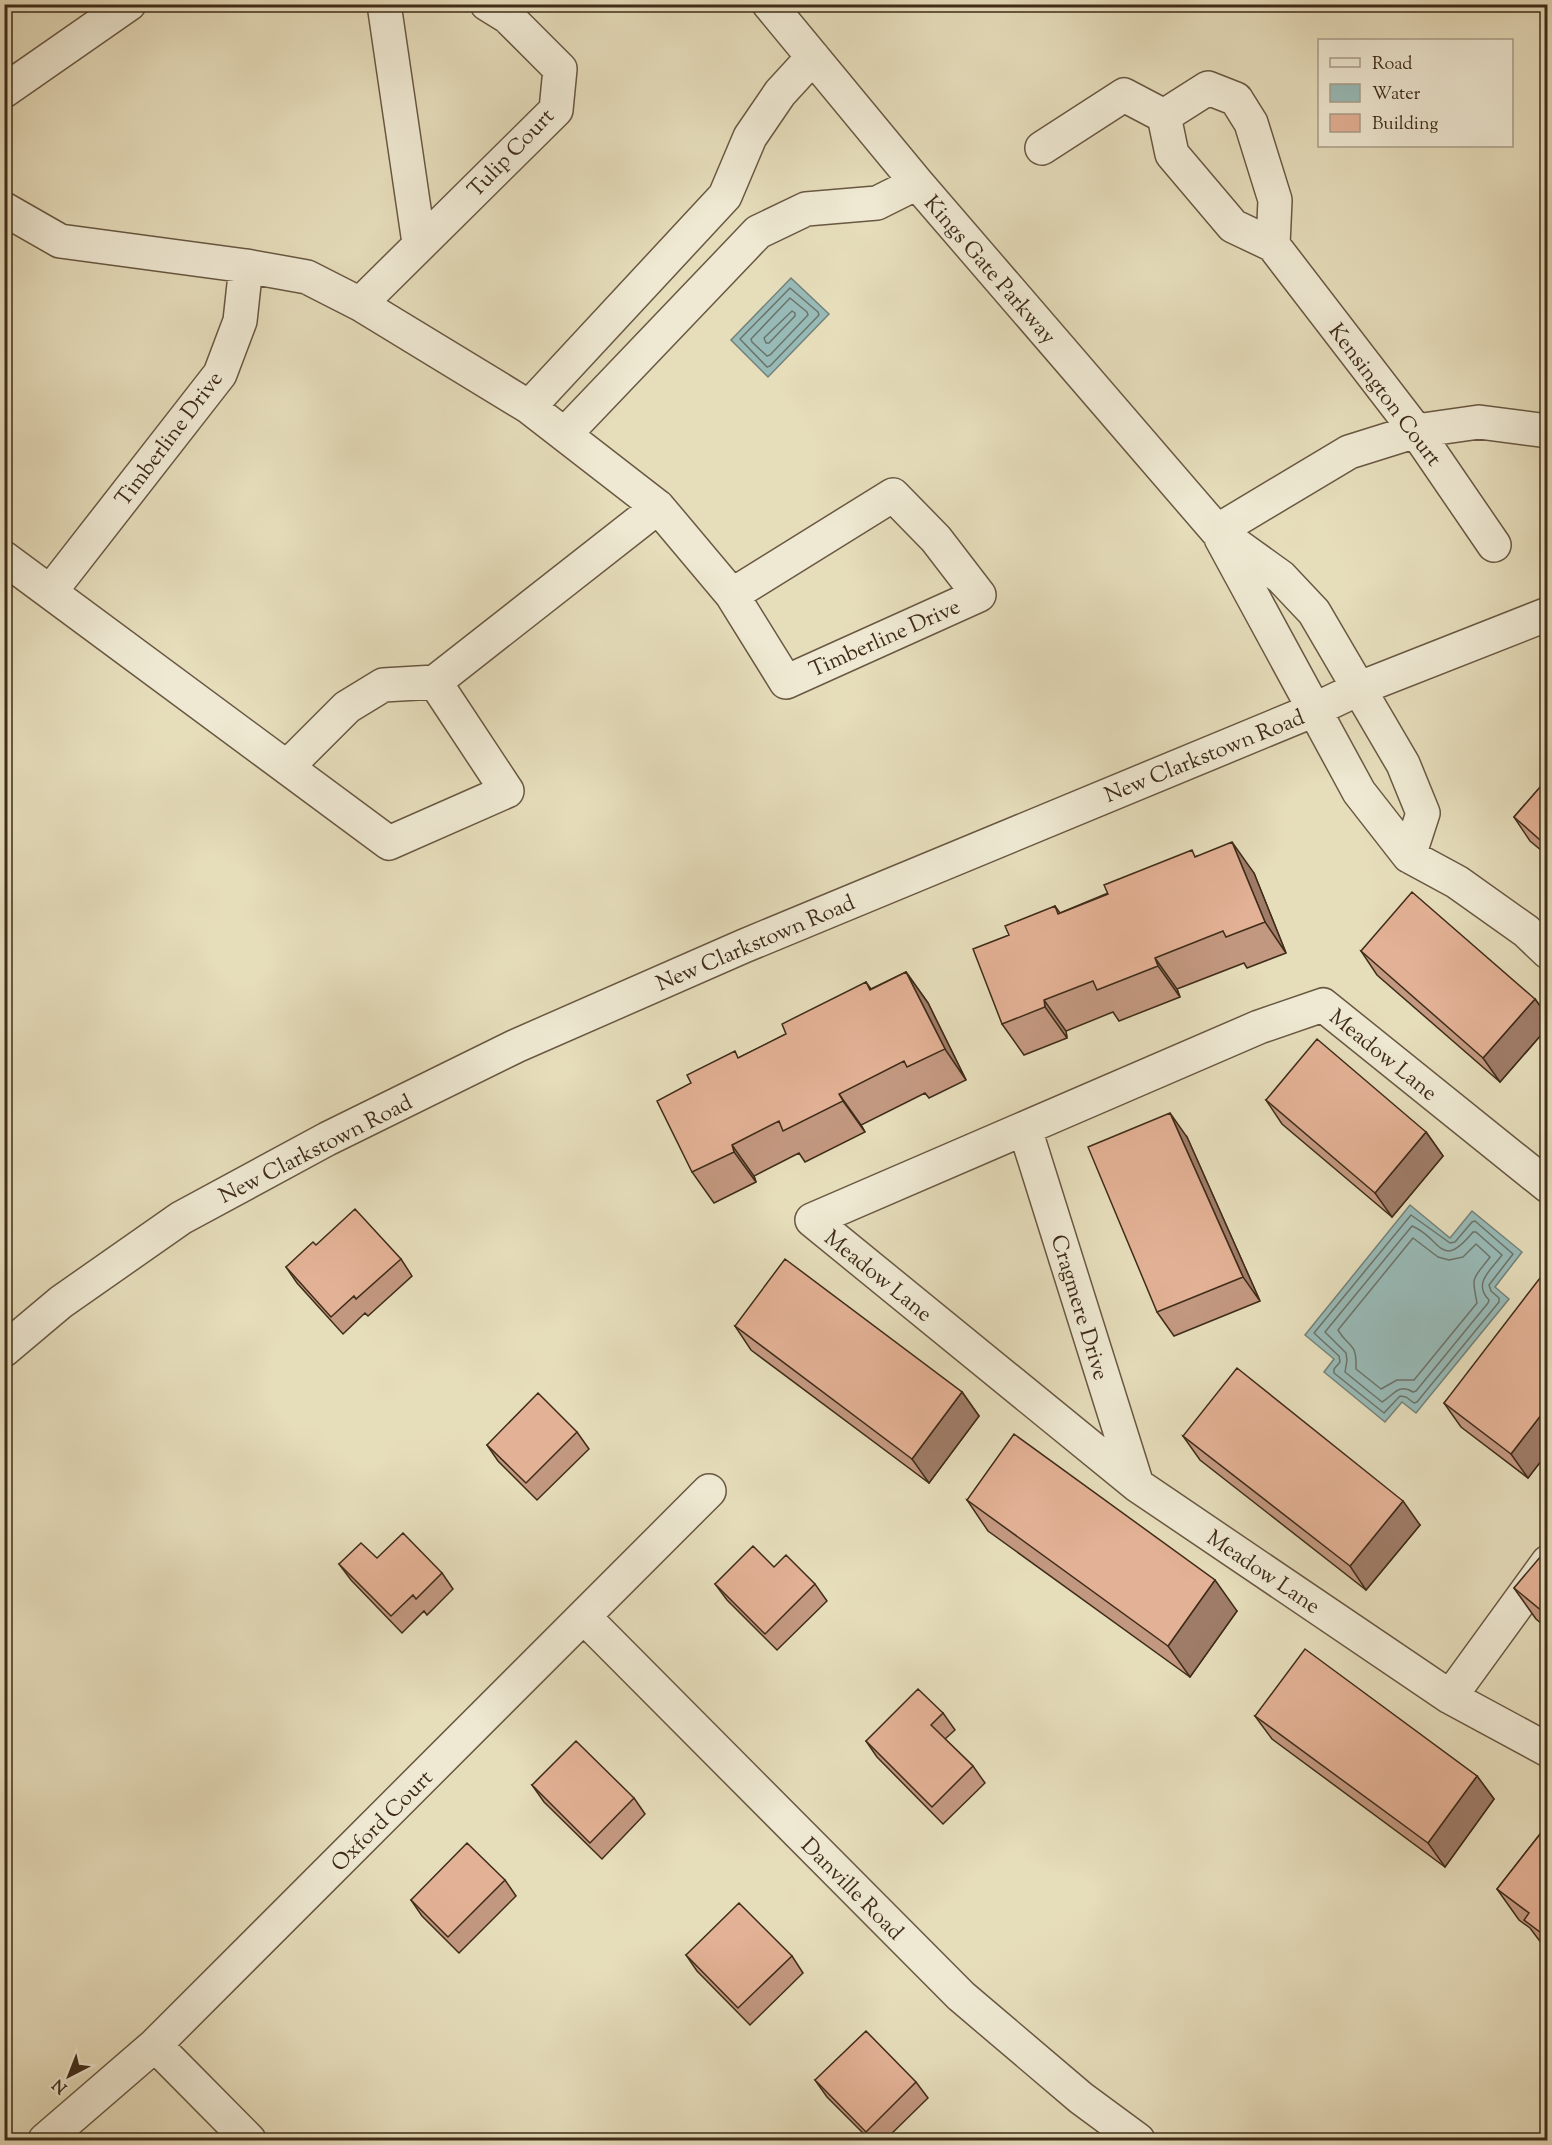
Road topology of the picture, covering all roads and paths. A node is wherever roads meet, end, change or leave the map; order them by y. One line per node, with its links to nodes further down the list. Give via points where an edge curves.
1 (129, 4): 6 (street)
2 (384, 4): 11 (street)
3 (487, 4): 11 (street, Tulip Court, via 508,17 560,69 556,110)
4 (769, 4): 5 (street, Kings Gate Parkway)
5 (813, 57): 9 (street, Kings Gate Parkway); 15 (street, via 780,93 750,137 725,196)
6 (4, 91)
7 (1164, 116): 8 (street, via 1124,95); 12 (street, Kensington Court, via 1172,154 1217,208 1233,226); 12 (street, via 1208,88 1236,99 1251,123 1275,200)
8 (1042, 148)
9 (917, 183): 18 (street, via 878,203 806,209 758,232); 20 (street, Kings Gate Parkway)
10 (4, 209): 13 (street, Timberline Drive, via 60,241)
11 (419, 243): 14 (street, Tulip Court)
12 (1273, 245): 16 (street, Kensington Court)
13 (246, 266): 14 (street, Timberline Drive, via 306,277); 23 (street, Timberline Drive, via 240,321 220,374)
14 (360, 304): 15 (street, Timberline Drive)
15 (530, 407): 18 (street, Timberline Drive)
16 (1416, 431): 17 (street, via 1479,422); 20 (street, via 1349,452); 21 (street, Kensington Court)
17 (1548, 431)
18 (565, 434): 19 (street, Timberline Drive)
19 (658, 507): 24 (street, Timberline Drive); 26 (street)
20 (1217, 531): 27 (street, Kings Gate Parkway, via 1281,577 1314,612); 28 (street, Kings Gate Parkway)
21 (1494, 545)
22 (4, 558): 23 (street)
23 (50, 592): 29 (street)
24 (732, 595): 24 (street, Timberline Drive, via 786,682 979,595 936,539 893,495)
25 (1548, 614): 27 (street, New Clarkstown Road)
26 (435, 682): 29 (street, via 384,685 347,707); 29 (street, via 507,791 389,843)
27 (1360, 688): 28 (street, New Clarkstown Road); 30 (street, via 1403,764 1423,813)
28 (1314, 710): 30 (street, via 1359,792); 34 (street, New Clarkstown Road, via 754,941 506,1051 327,1139 181,1218 61,1302)
29 (287, 767)
30 (1409, 856): 31 (street, via 1457,882 1526,931)
31 (1548, 952)
32 (1025, 1129): 33 (street, Meadow Lane, via 1259,1027 1323,1005); 35 (street, Cragmere Drive); 35 (street, Meadow Lane, via 812,1220)
33 (1548, 1186)
34 (4, 1350)
35 (1137, 1485): 39 (street, Meadow Lane)
36 (709, 1491): 38 (street, Oxford Court)
37 (1548, 1562): 39 (street)
38 (584, 1617): 41 (street, Oxford Court); 44 (street, Danville Road, via 961,1996)
39 (1450, 1697): 40 (street, Meadow Lane)
40 (1548, 1750)
41 (155, 2044): 42 (street, Oxford Court); 43 (street)
42 (45, 2140)
43 (249, 2140)
44 (1138, 2140)

